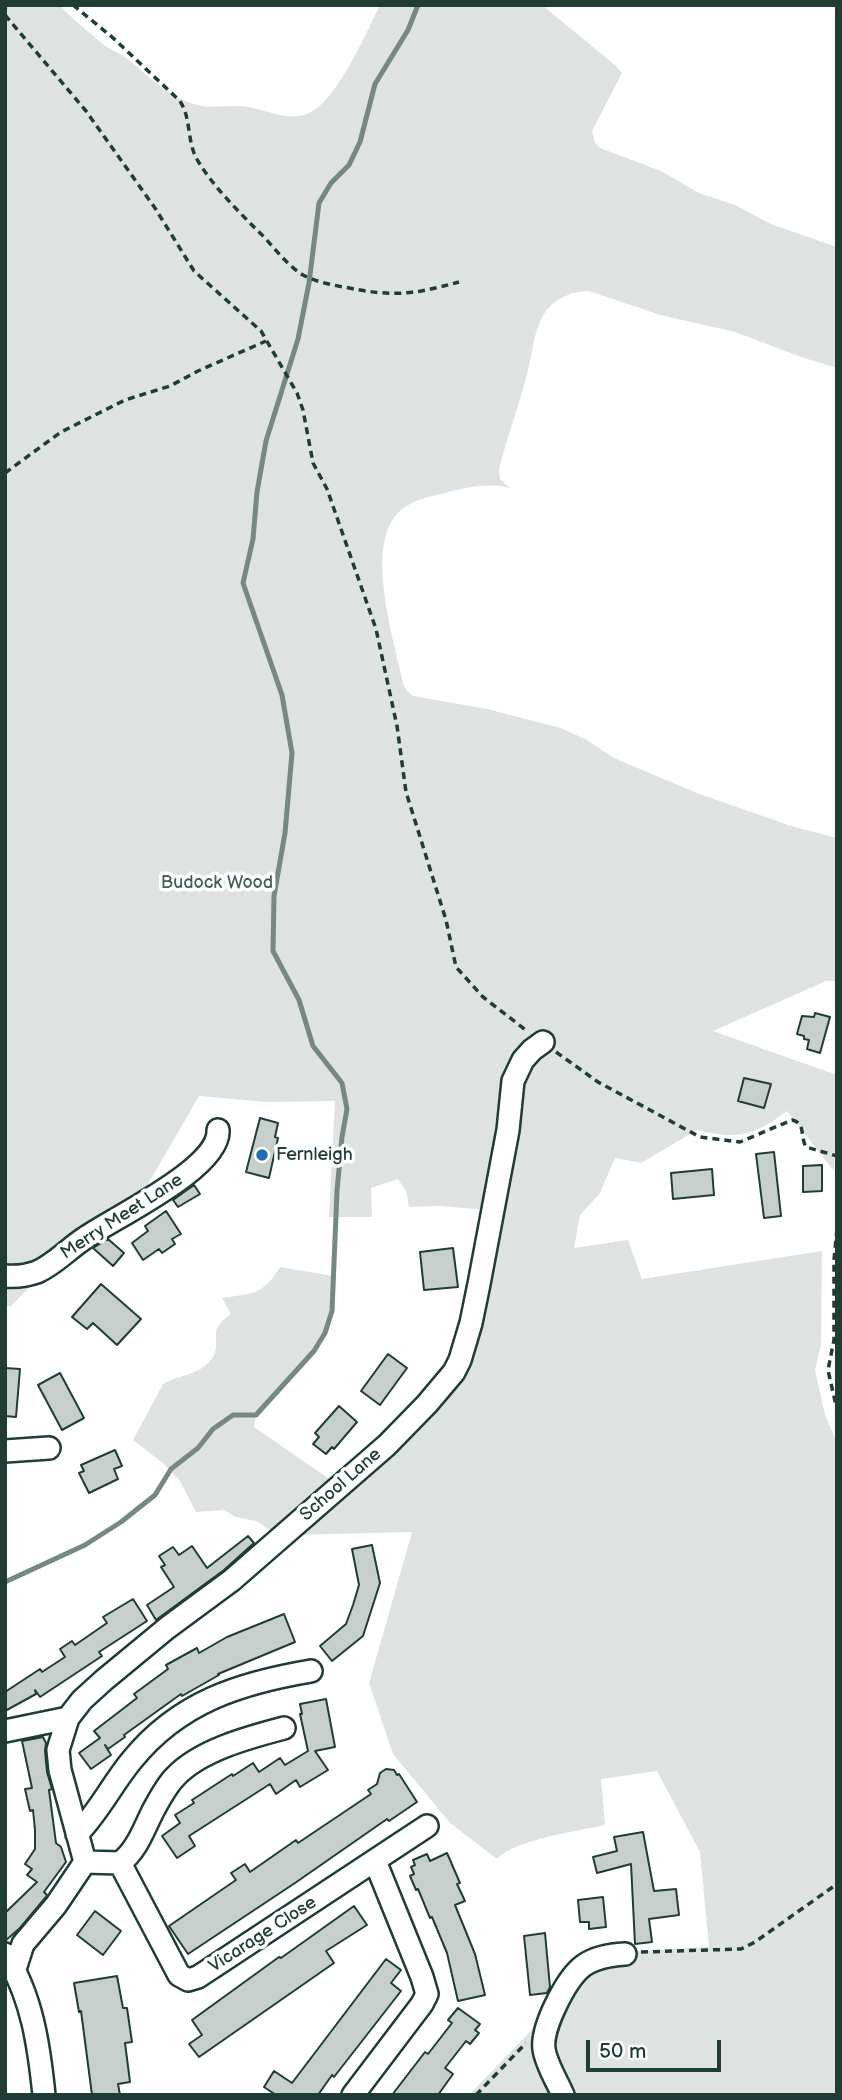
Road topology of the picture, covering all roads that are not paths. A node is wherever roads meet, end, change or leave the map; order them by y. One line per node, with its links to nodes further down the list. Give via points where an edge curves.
1 (543, 1042): 7 (street, School Lane, via 527,1055 513,1081 479,1284 454,1372 387,1445 232,1580 104,1679)
2 (218, 1130): 3 (street, Merry Meet Lane, via 215,1147 192,1171 84,1238 47,1267 25,1276)
3 (5, 1276)
4 (48, 1448): 5 (street)
5 (5, 1451)
6 (311, 1671): 11 (street, via 259,1681 185,1712 150,1739)
7 (68, 1718): 9 (street); 11 (street, School Lane, via 58,1751)
8 (272, 1726): 14 (street, via 177,1769 135,1848)
9 (5, 1731)
10 (427, 1826): 13 (street, Vicarage Close)
11 (78, 1834): 12 (street, School Lane)
12 (85, 1861): 14 (street); 16 (street)
13 (375, 1861): 14 (street, Vicarage Close, via 198,1978 188,1980 179,1975); 18 (street, via 426,1994)
14 (120, 1863)
15 (625, 1954): 19 (street, via 581,1967 551,2017 545,2032 545,2055)
16 (10, 1961): 17 (street, via 34,2028)
17 (44, 2095)
18 (353, 2095)
19 (564, 2095)

